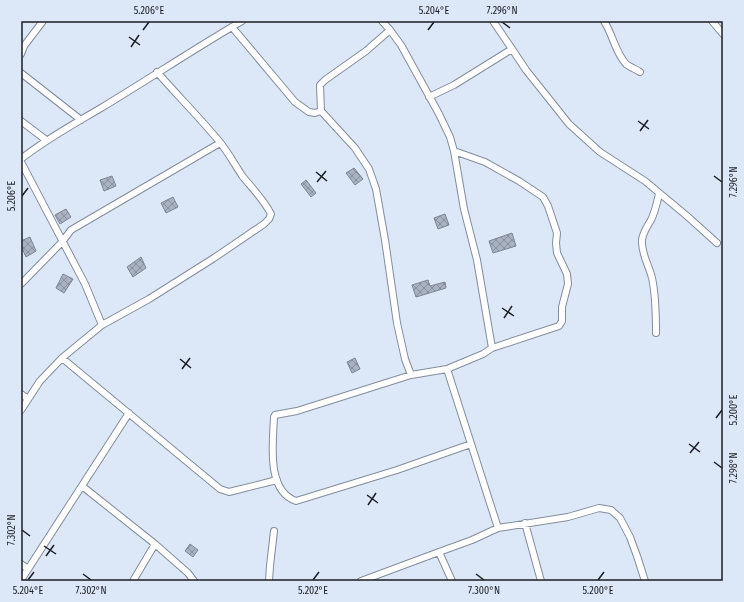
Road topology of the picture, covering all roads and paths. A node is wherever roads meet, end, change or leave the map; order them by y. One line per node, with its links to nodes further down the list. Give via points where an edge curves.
1 (242, 21): 7 (street)
2 (382, 21): 8 (street)
3 (493, 21): 10 (street)
4 (604, 21): 13 (street, via 610,30 618,54 627,65)
5 (712, 21): 9 (street)
6 (39, 22): 11 (street)
7 (232, 27): 12 (street); 16 (street, via 295,102 309,112)
8 (390, 30): 15 (street); 16 (street, via 320,85)
9 (723, 34)
10 (512, 49): 15 (street, via 454,85); 24 (street, via 569,124 600,152 645,181)
11 (21, 54)
12 (157, 72): 18 (street); 20 (street)
13 (640, 72)
14 (21, 74): 18 (street)
15 (429, 97): 21 (street, via 447,131)
16 (321, 111): 33 (street, via 355,148 369,169 376,189 397,323)
17 (21, 120): 19 (street)
18 (81, 120): 19 (street)
19 (46, 140): 22 (street)
20 (220, 143): 25 (street, via 71,230); 28 (street, via 266,205 271,214 268,219 214,258)
21 (454, 151): 30 (street); 30 (street, via 486,162 543,198 557,233 557,253 567,274 568,284 559,326)
22 (21, 159)
23 (21, 162): 25 (street)
24 (659, 194): 26 (street); 29 (street, via 656,208 642,239 654,290)
25 (62, 242): 27 (street); 28 (street, via 85,284)
26 (717, 244)
27 (21, 284)
28 (102, 325): 31 (street)
29 (656, 333)
30 (492, 348): 32 (street)
31 (62, 358): 35 (street, via 40,381); 37 (street)
32 (447, 369): 33 (street); 38 (street)
33 (411, 375): 39 (street, via 296,411 275,415 273,467)
34 (21, 394): 35 (street)
35 (28, 399): 36 (street)
36 (21, 410)
37 (129, 414): 39 (street, via 220,489 229,492); 40 (street)
38 (471, 444): 39 (street, via 296,501 283,494); 42 (street)
39 (277, 480)
40 (82, 486): 44 (street); 47 (street)
41 (525, 523): 42 (street); 54 (street); 55 (street, via 568,517 599,508 611,510 620,518 630,537)
42 (498, 528): 45 (street)
43 (274, 531): 51 (street)
44 (155, 544): 49 (street); 50 (street)
45 (439, 552): 52 (street); 53 (street)
46 (21, 564): 47 (street)
47 (28, 570): 48 (street)
48 (21, 580)
49 (134, 581)
50 (194, 581)
51 (269, 581)
52 (361, 581)
53 (452, 581)
54 (541, 581)
55 (645, 581)

